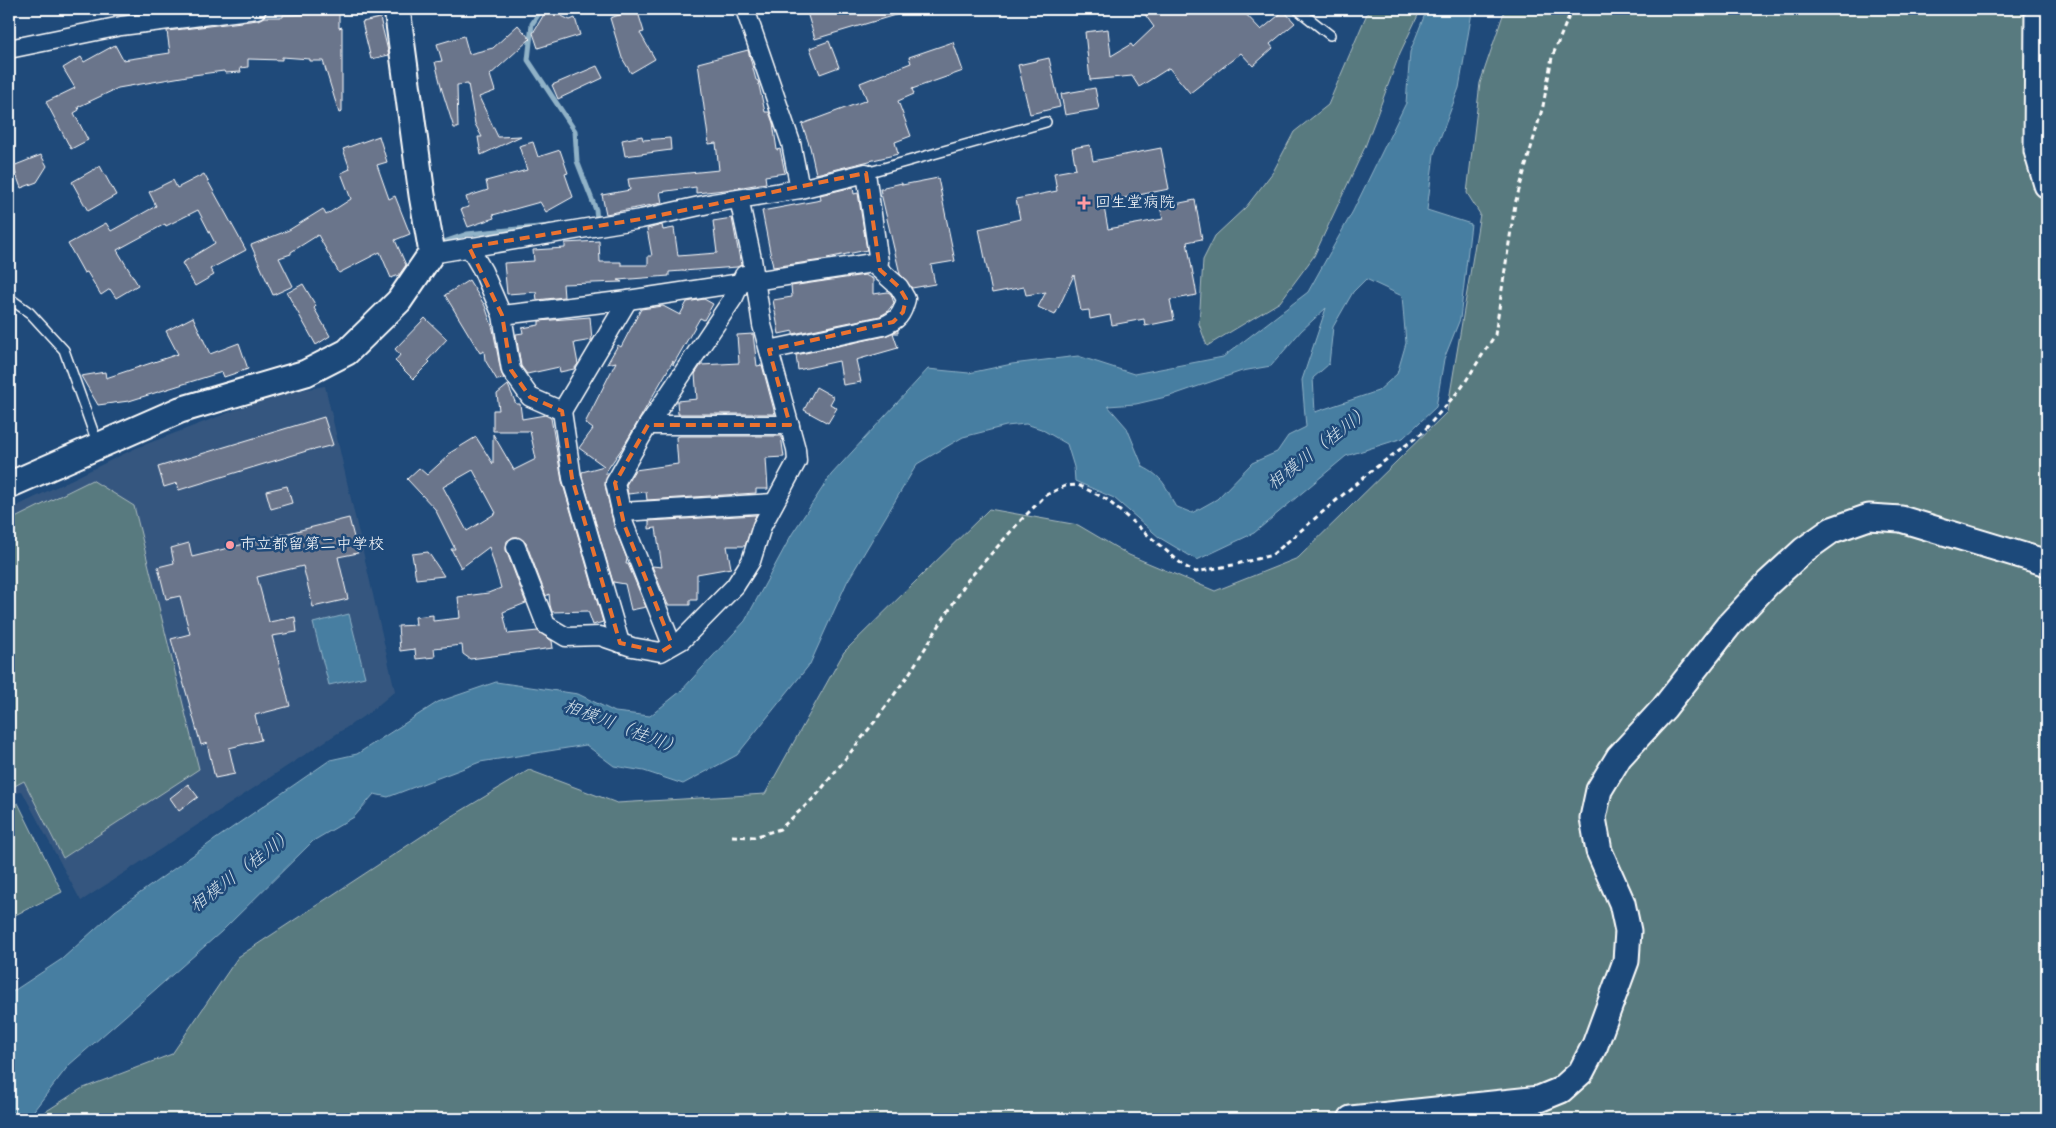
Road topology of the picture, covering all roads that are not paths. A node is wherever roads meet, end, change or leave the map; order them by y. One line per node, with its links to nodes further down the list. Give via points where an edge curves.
1 (257, 9): 7 (street, via 121,26)
2 (397, 9): 14 (street)
3 (745, 9): 11 (street, via 791,142)
4 (1297, 9): 6 (lane)
5 (2038, 14): 10 (street, via 2037,151)
6 (1330, 35)
7 (9, 49)
8 (1046, 122): 9 (lane)
9 (866, 174): 11 (street); 15 (street, via 879,262)
10 (2047, 185)
11 (800, 188): 12 (street)
12 (739, 199): 13 (street, via 641,219); 16 (street, via 752,259)
13 (469, 247): 14 (street); 19 (street, via 484,271)
14 (431, 254): 24 (street, via 399,301 347,352 306,373 180,410)
15 (872, 263): 16 (street); 20 (street, via 899,287 906,299 903,312 892,322)
16 (748, 281): 18 (street); 20 (street); 22 (street)
17 (9, 298): 24 (lane, via 30,313 64,350)
18 (628, 300): 19 (street); 21 (street)
19 (502, 315): 21 (street, via 511,370 530,398)
20 (769, 350): 23 (street)
21 (562, 411): 30 (street, via 572,478)
22 (648, 425): 23 (street); 27 (street, via 615,483)
23 (790, 425): 26 (street, via 797,461)
24 (98, 445): 25 (street)
25 (9, 485)
26 (774, 503): 27 (street); 31 (street, via 762,526 751,561 735,586 682,640)
27 (621, 512): 31 (street)
28 (516, 547): 30 (street, via 546,625 566,637 600,636)
29 (2047, 564): 32 (street, via 1901,519 1868,517 1832,530 1804,550 1729,625 1664,708 1619,757 1599,790 1594,818 1599,851 1622,903 1628,931 1626,961 1595,1045 1581,1072 1561,1090 1539,1099)
30 (620, 643): 31 (street, via 661,652)
31 (672, 645)
32 (1352, 1119)

